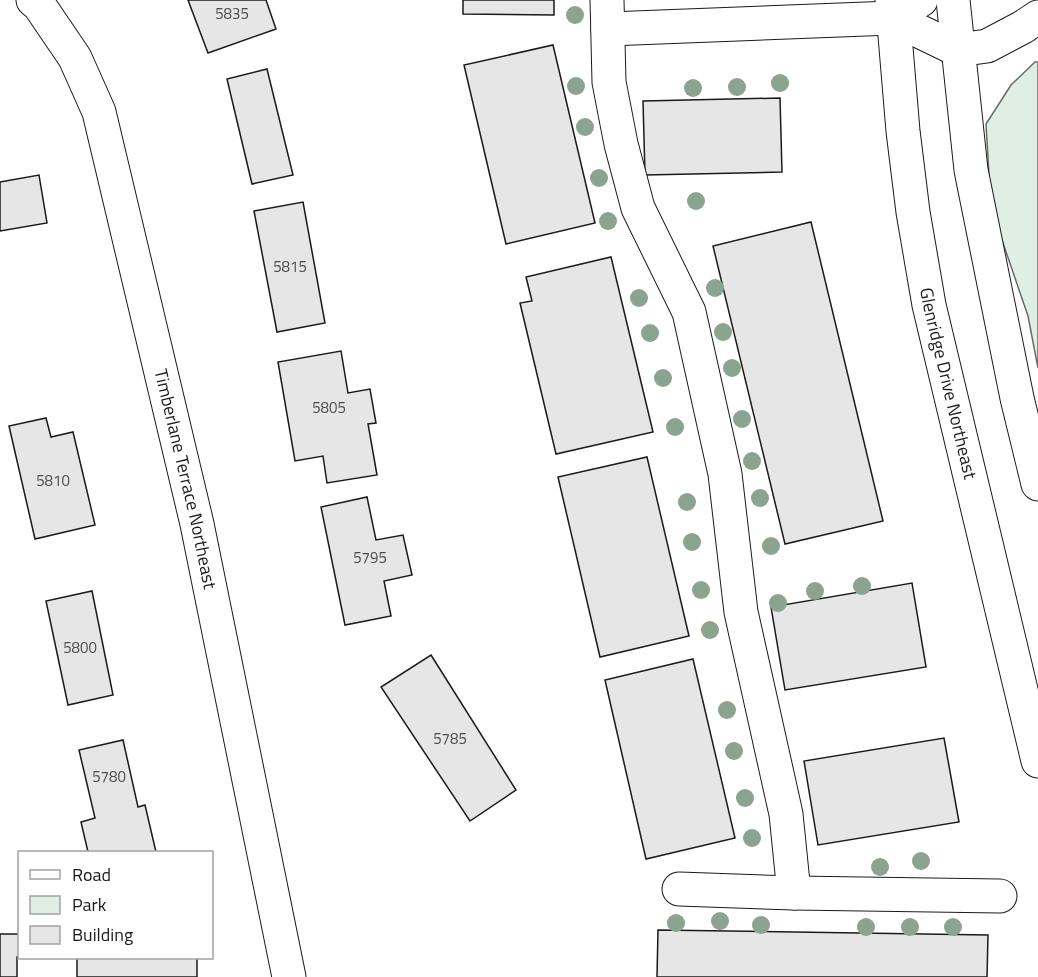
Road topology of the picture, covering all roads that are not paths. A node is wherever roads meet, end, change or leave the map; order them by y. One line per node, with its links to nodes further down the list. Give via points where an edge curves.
1 (33, 0): 13 (main road, Timberlane Terrace Northeast, via 75,58 99,112 197,524)
2 (921, 0): 4 (main road)
3 (953, 0): 7 (main road)
4 (892, 9): 5 (main road); 7 (main road); 9 (main road, Glenridge Drive Northeast, via 913,212 929,305)
5 (608, 15): 11 (main road, via 609,82 621,144 638,208 688,312 725,474 741,612 786,813)
6 (1038, 17): 7 (main road, via 987,46)
7 (958, 50): 8 (main road, via 971,171)
8 (1038, 484)
9 (1038, 761)
10 (679, 889): 11 (main road)
11 (794, 892): 12 (main road)
12 (1000, 896)
13 (289, 977)

